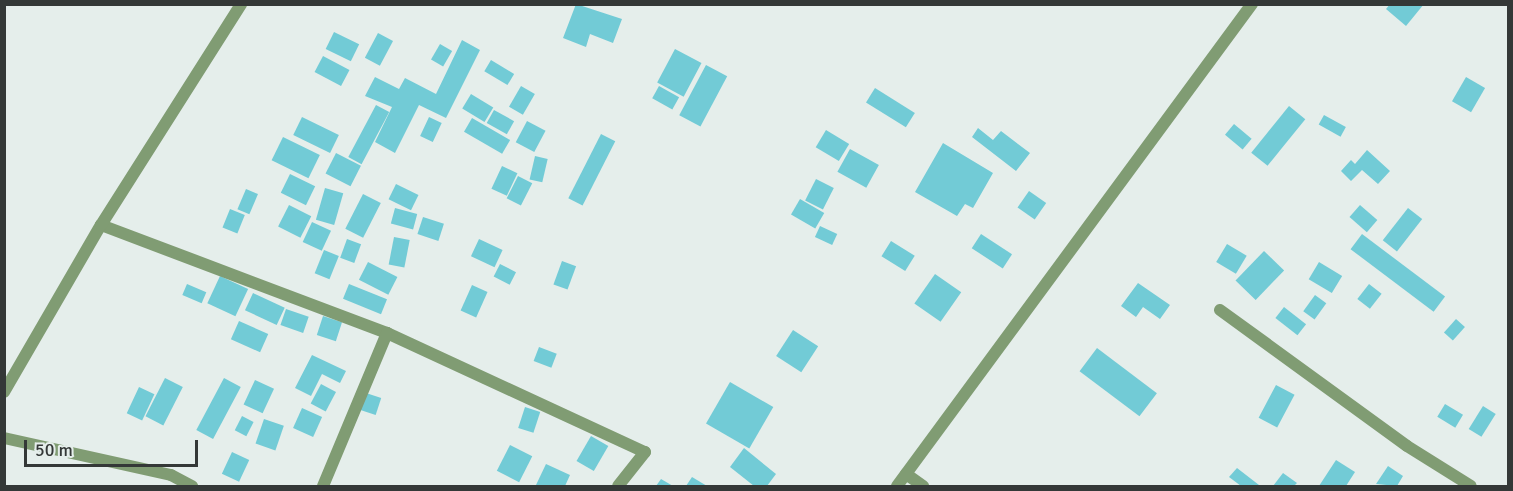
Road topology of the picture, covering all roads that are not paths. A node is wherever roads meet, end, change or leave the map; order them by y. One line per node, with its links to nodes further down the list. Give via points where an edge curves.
1 (241, 4): 3 (street)
2 (1252, 4): 8 (street)
3 (101, 225): 5 (street); 6 (street)
4 (1220, 310): 14 (street, via 1407,446)
5 (387, 333): 10 (street); 11 (street, via 645,452)
6 (4, 392)
7 (4, 438): 9 (street, via 148,470)
8 (906, 474): 12 (street); 13 (street)
9 (192, 486)
10 (323, 486)
11 (618, 486)
12 (897, 486)
13 (923, 486)
14 (1471, 486)

